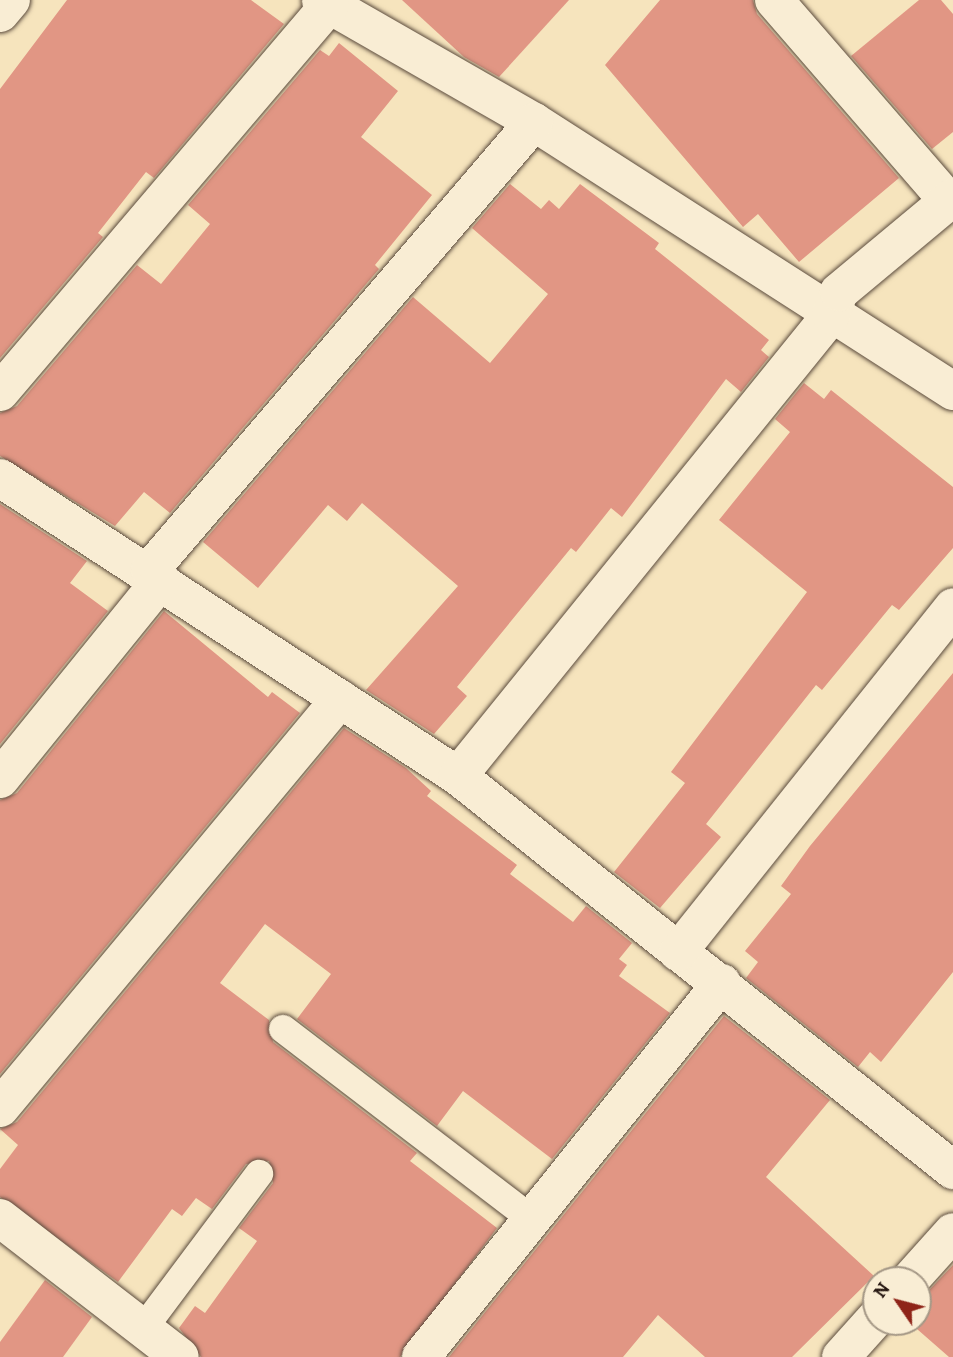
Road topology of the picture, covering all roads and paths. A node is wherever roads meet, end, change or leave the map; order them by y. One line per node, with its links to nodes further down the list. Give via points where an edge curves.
1 (11, 0): 4 (street)
2 (775, 0): 6 (street)
3 (326, 2): 5 (street); 8 (street)
4 (0, 13)
5 (534, 122): 7 (street); 11 (street)
6 (950, 199): 7 (street, via 839,292)
7 (831, 315): 9 (street); 14 (street)
8 (0, 391)
9 (953, 391)
10 (0, 478): 11 (street)
11 (155, 575): 13 (street); 15 (street)
12 (953, 607): 16 (street)
13 (340, 699): 14 (street); 19 (street)
14 (458, 776): 16 (street)
15 (0, 779)
16 (678, 952): 17 (street)
17 (722, 983): 20 (street); 23 (street)
18 (283, 1029): 23 (lane)
19 (0, 1108)
20 (948, 1156)
21 (259, 1174): 26 (lane)
22 (0, 1218): 26 (street)
23 (530, 1218): 29 (street)
24 (953, 1232): 25 (street)
25 (923, 1266)
26 (143, 1329): 28 (street)
27 (862, 1334): 30 (street)
28 (180, 1357)
29 (421, 1357)
30 (841, 1357)

